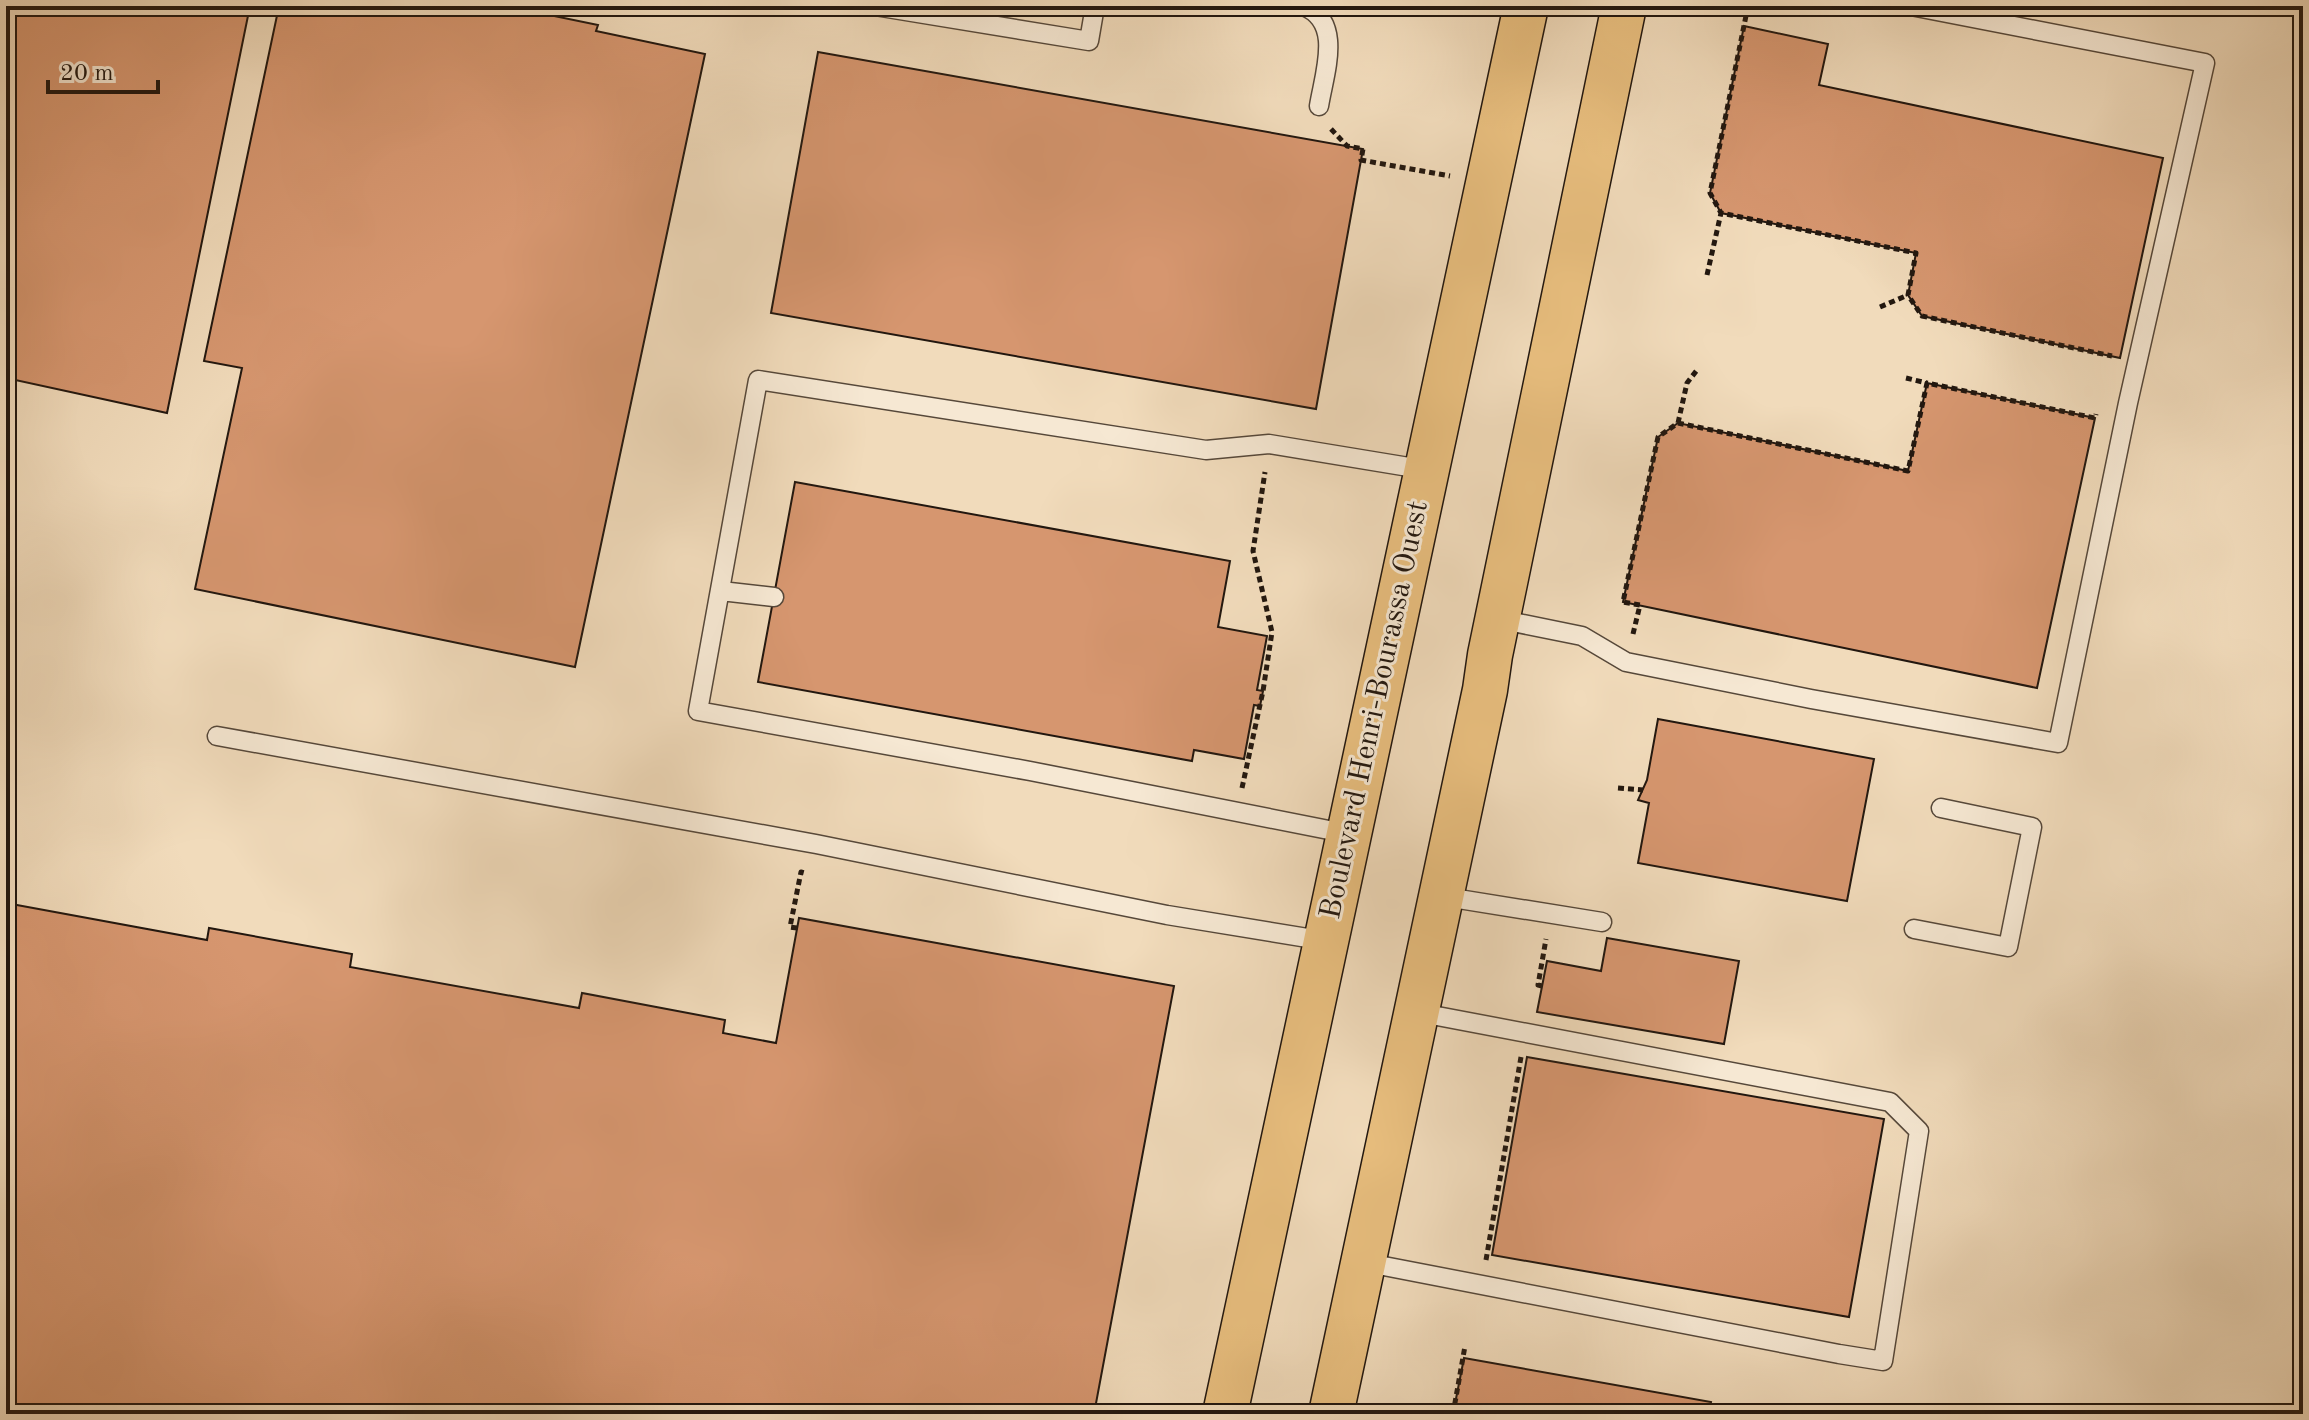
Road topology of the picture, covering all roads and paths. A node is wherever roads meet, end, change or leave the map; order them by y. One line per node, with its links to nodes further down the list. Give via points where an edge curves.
1 (875, 6): 2 (lane, via 1089,41)
2 (1095, 6)
3 (1303, 6): 8 (lane, via 1328,32)
4 (1526, 6): 22 (main road, Boulevard Henri-Bourassa Ouest)
5 (1624, 6): 26 (main road)
6 (1748, 6): 11 (path, via 1710,193)
7 (1911, 6): 26 (lane, via 2205,63 2058,743 1626,662 1582,636)
8 (1319, 106)
9 (1331, 129): 10 (path, via 1347,146 1363,149 1361,160)
10 (1458, 178)
11 (1721, 213): 12 (path); 13 (path, via 1916,253)
12 (1707, 275)
13 (1908, 295): 14 (path); 15 (path, via 1922,316)
14 (1880, 307)
15 (2120, 358)
16 (1697, 370): 20 (path, via 1687,383)
17 (1906, 378): 18 (path)
18 (1927, 383): 19 (path); 20 (path, via 1908,471)
19 (2095, 418)
20 (1678, 423): 25 (path, via 1658,437 1623,602)
21 (1269, 444): 22 (lane); 23 (lane, via 1206,450 758,380); 28 (path, via 1253,551 1272,632)
22 (1427, 470): 32 (main road, Boulevard Henri-Bourassa Ouest)
23 (721, 591): 24 (lane); 32 (lane, via 698,711)
24 (774, 597)
25 (1640, 605)
26 (1498, 619): 34 (main road)
27 (217, 736): 38 (lane)
28 (1246, 772)
29 (1618, 788): 30 (path)
30 (1643, 790)
31 (1941, 808): 37 (lane, via 2032,827 2008,947)
32 (1349, 834): 38 (main road, Boulevard Henri-Bourassa Ouest)
33 (801, 872): 36 (path, via 790,927)
34 (1440, 896): 35 (lane); 41 (main road)
35 (1602, 922)
36 (797, 928)
37 (1914, 929)
38 (1326, 941): 46 (main road, Boulevard Henri-Bourassa Ouest)
39 (1542, 961): 40 (path)
40 (1542, 986)
41 (1416, 1012): 44 (main road); 44 (lane, via 1890,1102 1919,1131 1883,1361)
42 (1521, 1054): 43 (path)
43 (1487, 1257)
44 (1363, 1262): 47 (main road)
45 (1465, 1346): 48 (path)
46 (1225, 1414)
47 (1331, 1414)
48 (1453, 1414)

